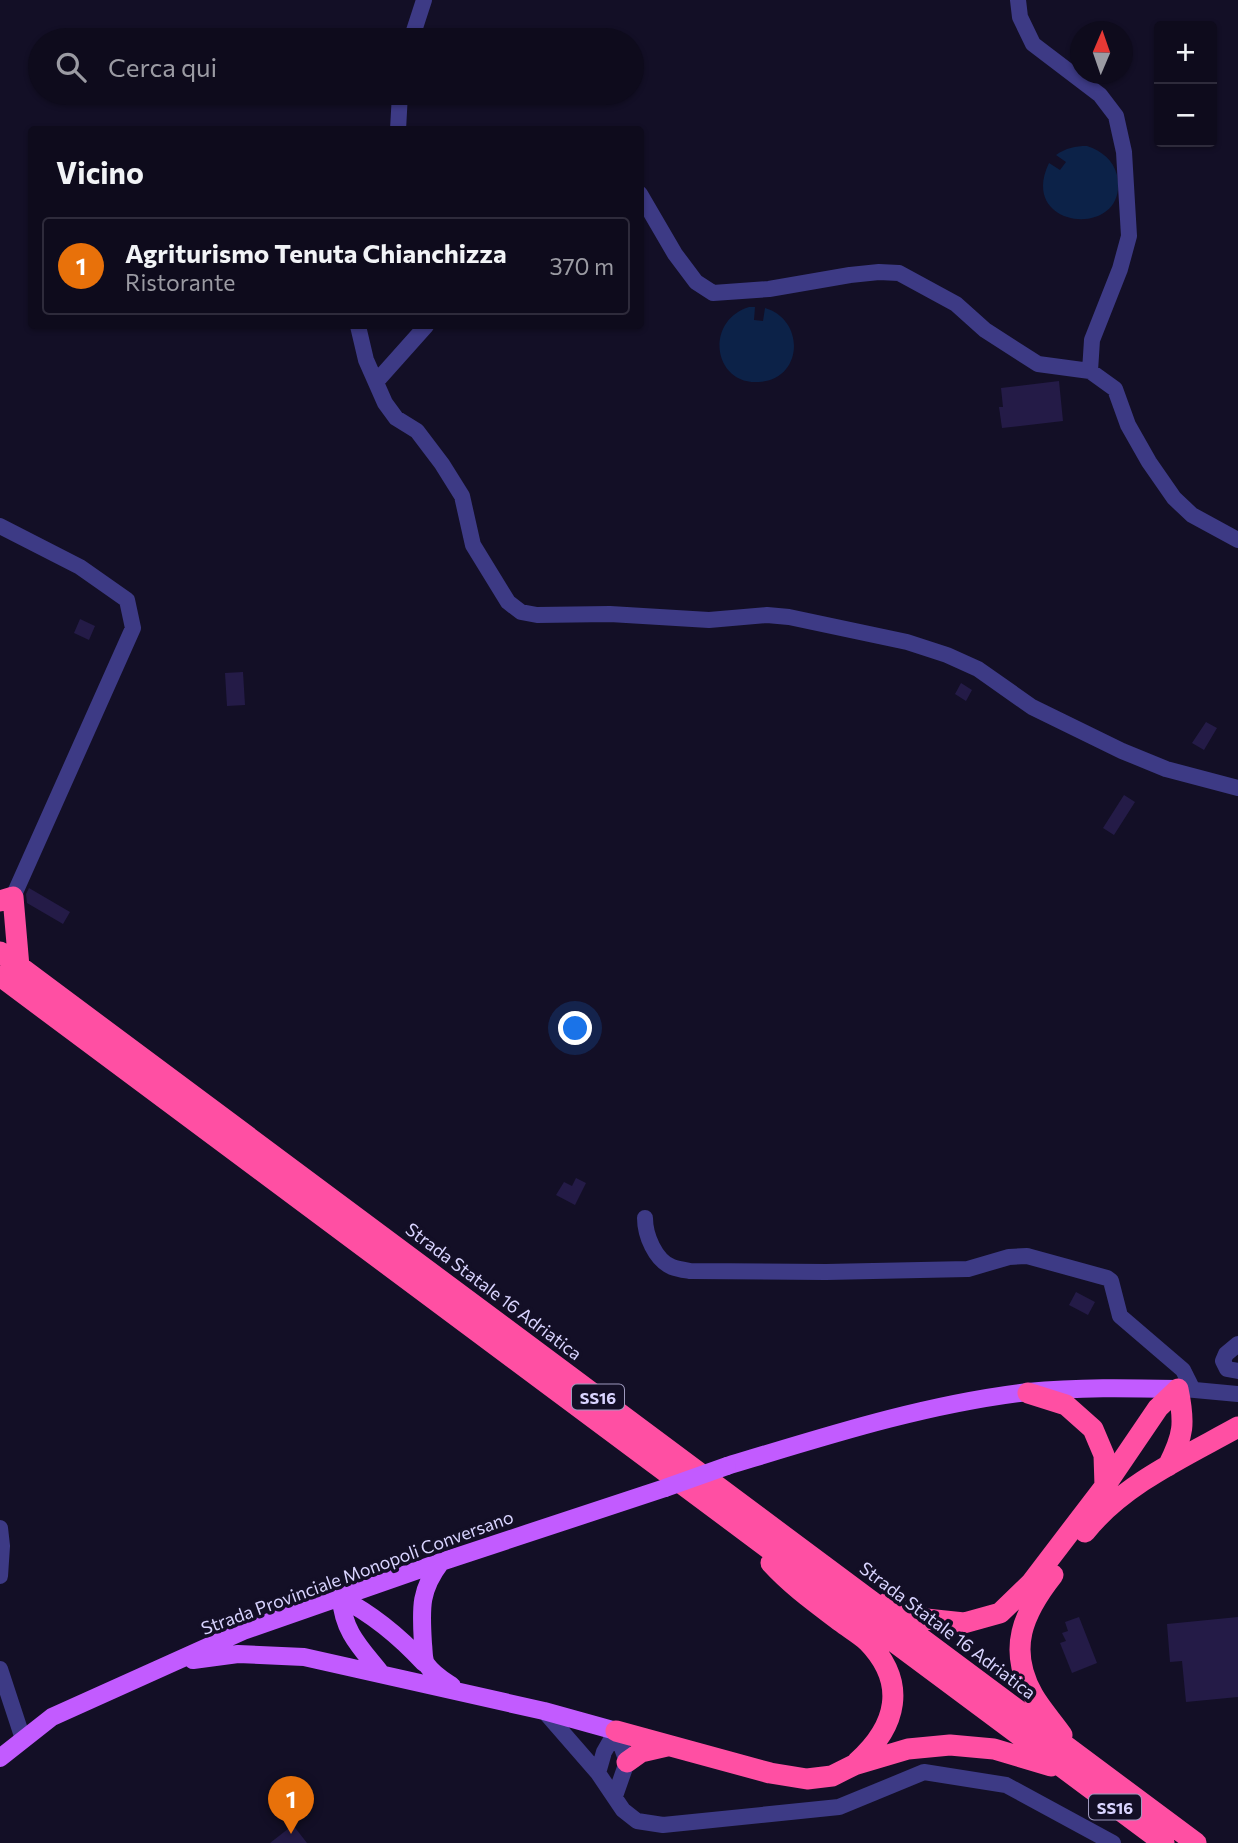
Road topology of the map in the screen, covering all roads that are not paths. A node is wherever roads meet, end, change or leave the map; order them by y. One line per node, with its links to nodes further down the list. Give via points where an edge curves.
1 (424, 0): 3 (street)
2 (1018, 0): 9 (street, via 1020,17 1033,44 1100,95 1116,117 1124,152 1129,236 1092,340)
3 (415, 28)
4 (399, 105): 5 (street)
5 (398, 126)
6 (644, 201): 9 (street, via 675,254 696,282 713,293 899,273 956,304 985,330 1038,364)
7 (359, 329): 10 (street)
8 (423, 329): 10 (street)
9 (1090, 371): 12 (street, via 1115,389 1128,425 1174,498 1192,515)
10 (376, 382): 13 (street, via 396,418 417,431 462,496 473,545 508,602 521,612 709,620 778,616 907,642 978,669 1032,706 1122,751 1166,769)
11 (0, 526): 14 (street, via 80,567 127,600 133,628)
12 (1238, 540)
13 (1238, 788)
14 (6, 899): 16 (highway)
15 (0, 953): 16 (highway, Strada Statale 16 Adriatica / SS16)
16 (10, 971): 26 (highway, Strada Statale 16 Adriatica / SS16); 30 (highway, Strada Statale 16 Adriatica / SS16)
17 (645, 1218): 20 (street, via 656,1253 671,1267 690,1270 968,1269 1027,1256 1107,1278 1120,1316 1183,1370)
18 (1238, 1344): 19 (street, via 1223,1360 1227,1369)
19 (1238, 1371)
20 (1185, 1389): 21 (main road, Strada Provinciale Monopoli Conversano, via 1106,1387); 22 (street); 24 (highway, via 1180,1444); 25 (highway, via 1158,1408)
21 (1028, 1392): 25 (highway, via 1066,1405 1093,1429 1104,1455); 28 (main road, Strada Provinciale Monopoli Conversano, bridge, via 857,1426)
22 (1238, 1394)
23 (1238, 1427): 24 (highway)
24 (1168, 1466): 43 (highway, via 1096,1518 1041,1590 1021,1631 1020,1664)
25 (1105, 1486): 30 (highway, via 1031,1583 1000,1613 964,1623 926,1619)
26 (739, 1527): 43 (highway, Strada Statale 16 Adriatica / SS16); 44 (highway, via 789,1583 867,1642 889,1672 894,1700 888,1724)
27 (0, 1528): 29 (street)
28 (442, 1562): 31 (main road, Strada Provinciale Monopoli Conversano); 33 (main road, via 424,1591 420,1615)
29 (0, 1576)
30 (858, 1591): 43 (highway, Strada Statale 16 Adriatica / SS16)
31 (341, 1598): 32 (main road, Strada Provinciale Monopoli Conversano, via 243,1631); 33 (main road, via 363,1610); 35 (main road, via 342,1617 352,1637)
32 (172, 1662): 35 (main road, via 262,1654); 39 (main road, Strada Provinciale Monopoli Conversano, via 52,1717)
33 (424, 1663): 36 (main road)
34 (0, 1669): 39 (street)
35 (380, 1672): 36 (main road)
36 (460, 1692): 37 (main road)
37 (544, 1711): 38 (main road); 45 (street)
38 (616, 1731): 40 (highway); 42 (street); 45 (street)
39 (23, 1739): 41 (main road, Strada Provinciale Monopoli Conversano)
40 (668, 1746): 42 (highway, via 641,1752); 44 (highway, via 807,1780 832,1776)
41 (0, 1758)
42 (627, 1762): 46 (street)
43 (1071, 1762): 44 (highway, via 950,1745 908,1749); 48 (highway, Strada Statale 16 Adriatica / SS16); 49 (highway, Strada Statale 16 Adriatica / SS16)
44 (854, 1765)
45 (598, 1773): 46 (street)
46 (615, 1796): 47 (street, via 623,1810 638,1821 663,1825 839,1807 924,1772 1006,1785)
47 (1113, 1843)
48 (1164, 1843)
49 (1196, 1843)

